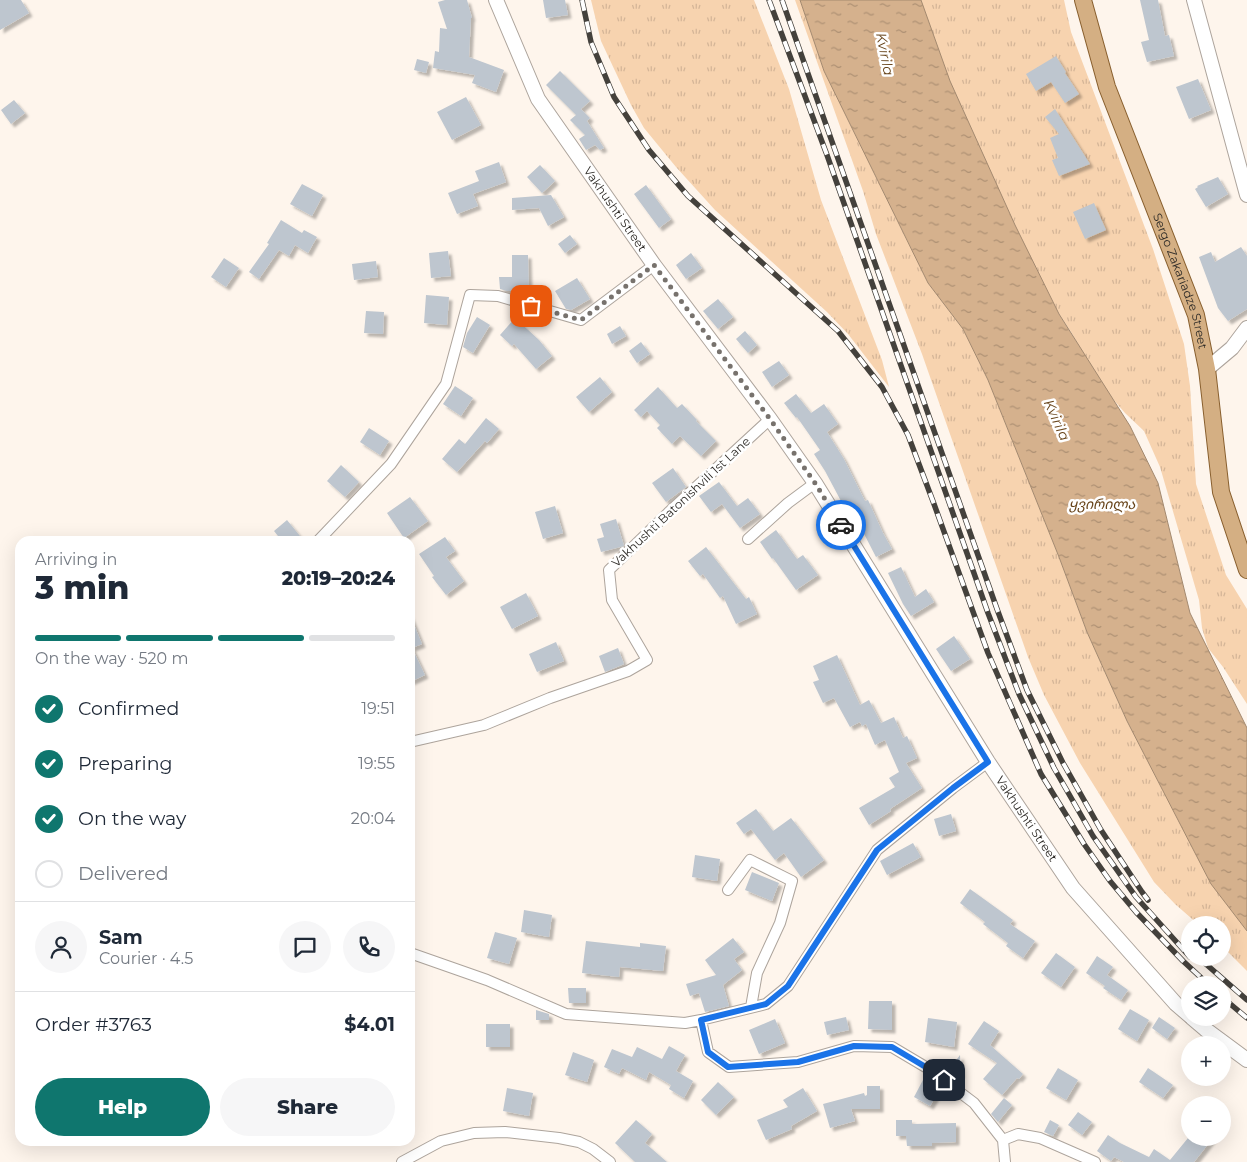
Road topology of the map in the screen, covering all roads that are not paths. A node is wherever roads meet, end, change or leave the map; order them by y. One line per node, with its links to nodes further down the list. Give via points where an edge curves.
1 (496, 0): 5 (street, Vakhushti Street, via 538,99)
2 (1083, 0): 7 (main road, Sergo Zakariadze Street, via 1107,88 1196,315)
3 (1194, 0): 4 (street)
4 (1247, 195)
5 (654, 265): 8 (street, Vakhushti Street); 10 (street, via 581,320 498,296 470,295 446,384 391,464)
6 (1247, 328): 7 (street, via 1232,348)
7 (1207, 369): 12 (main road, Sergo Zakariadze Street, via 1221,492)
8 (770, 419): 9 (street, Vakhushti Street); 13 (street, Vakhushti Batonishvili 1st Lane, via 609,570 612,600 647,660 628,671 484,725)
9 (815, 483): 11 (street); 14 (street, Vakhushti Street)
10 (323, 536)
11 (748, 539)
12 (1247, 570)
13 (415, 741)
14 (988, 762): 17 (street, via 877,850 788,986 766,1004); 18 (street, Vakhushti Street, via 1073,888)
15 (728, 890): 17 (street, via 750,860 792,882 780,923 757,973)
16 (415, 955): 19 (street, via 566,1014 685,1023)
17 (752, 1008): 19 (street)
18 (1181, 1008)
19 (701, 1020): 22 (street, via 708,1052 728,1067 798,1062 854,1046 892,1047 929,1069 974,1103)
20 (1202, 1026): 21 (street, Vakhushti Street)
21 (1247, 1060)
22 (1003, 1140): 25 (street); 26 (street, via 1018,1134 1040,1138)
23 (402, 1162): 24 (street, via 441,1141 474,1133 505,1132 579,1142)
24 (610, 1162)
25 (1005, 1162)
26 (1095, 1162)

